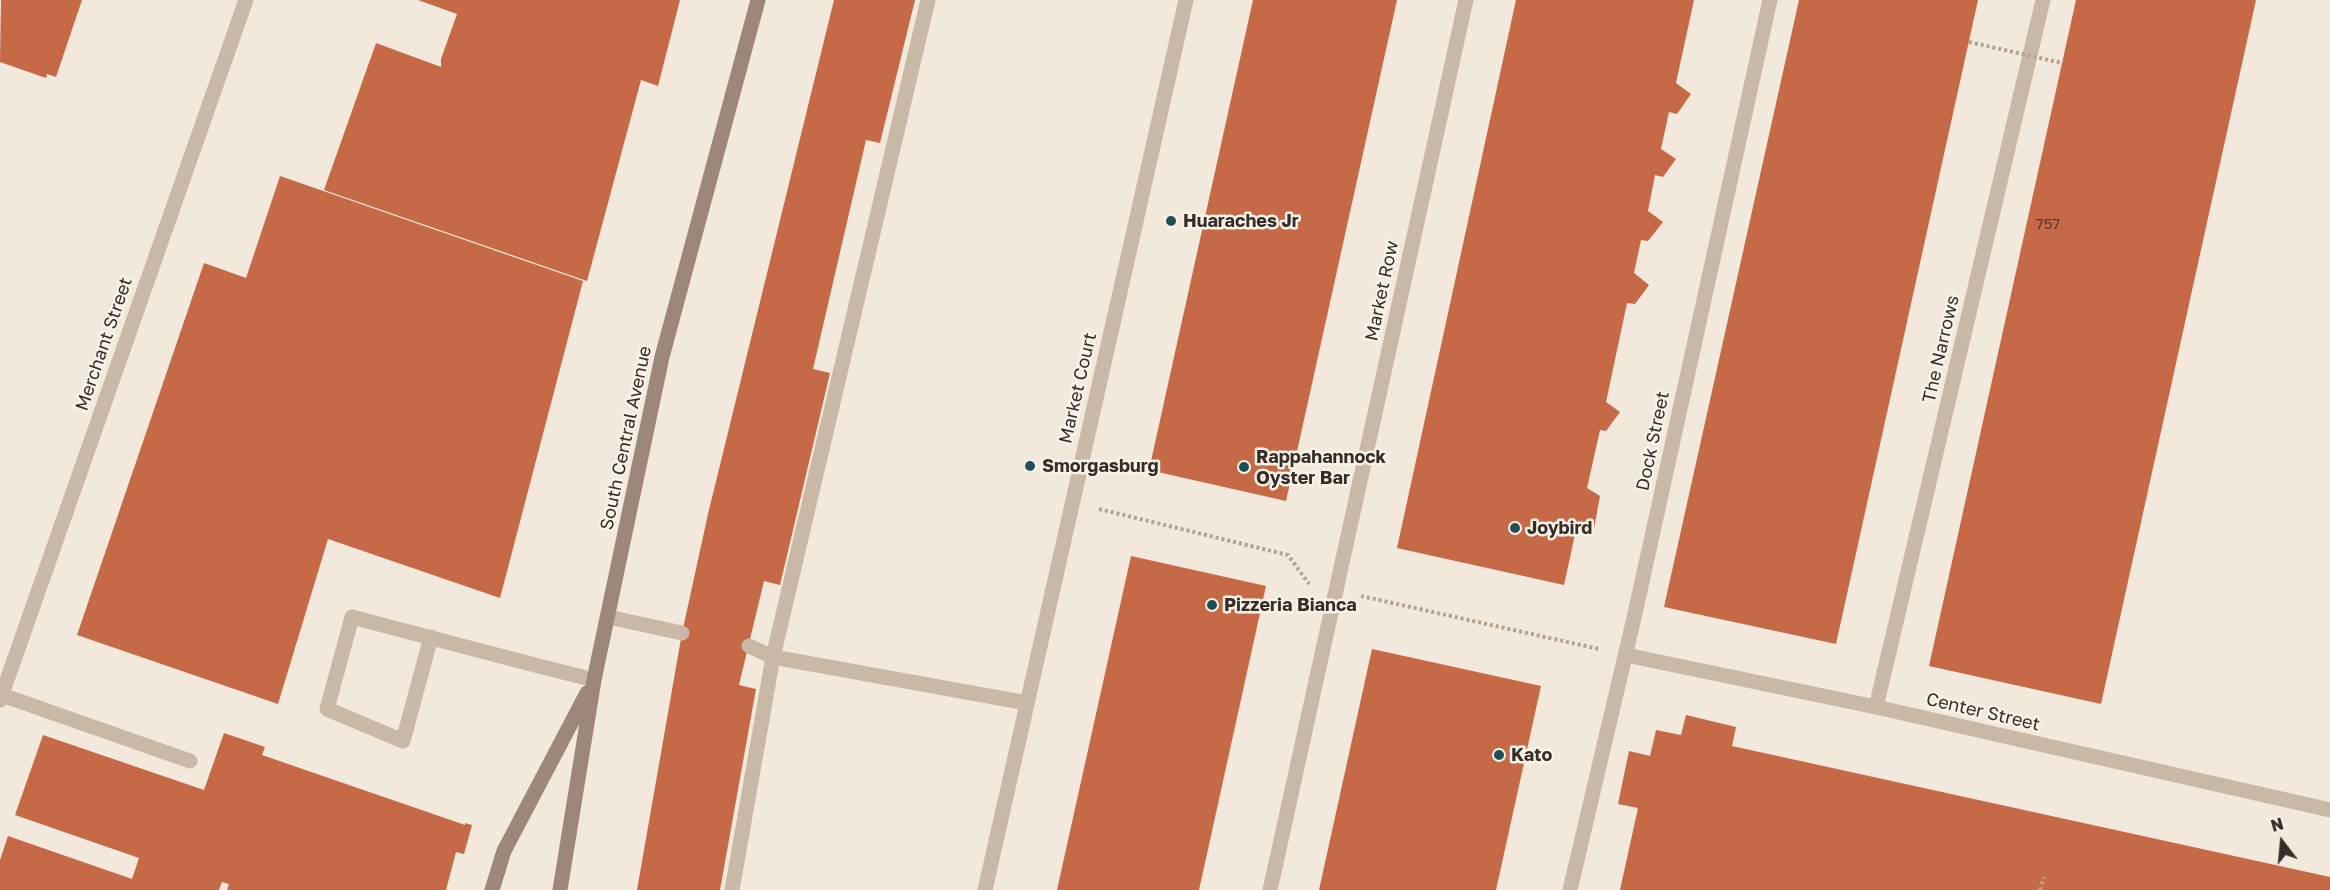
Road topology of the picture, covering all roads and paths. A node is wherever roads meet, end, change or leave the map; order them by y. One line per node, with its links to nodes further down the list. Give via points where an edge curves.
1 (246, 0): 20 (street, Merchant Street)
2 (758, 0): 13 (main road, South Central Avenue, via 662,357)
3 (928, 0): 18 (street)
4 (1186, 0): 10 (street, Market Court)
5 (1466, 0): 30 (street, Market Row)
6 (1770, 0): 17 (street, Dock Street)
7 (2043, 0): 22 (street, The Narrows)
8 (1968, 42): 9 (path, bridge)
9 (2062, 63)
10 (1072, 502): 11 (path, via 1288,555); 21 (street, Market Court)
11 (1309, 585)
12 (1360, 595): 17 (path)
13 (608, 617): 14 (street); 19 (main road, South Central Avenue)
14 (682, 633)
15 (430, 637): 15 (street, via 352,617 327,709 404,741); 19 (street)
16 (749, 646): 18 (street)
17 (1626, 655): 22 (street, Center Street); 31 (street, Dock Street)
18 (773, 657): 21 (street); 28 (street)
19 (594, 680): 26 (main road, via 504,851); 27 (main road, South Central Avenue)
20 (1, 698): 23 (street)
21 (1027, 703): 29 (street, Market Court)
22 (1876, 707): 24 (street, Center Street)
23 (190, 761)
24 (2330, 810)
25 (2044, 877): 32 (path)
26 (492, 890)
27 (560, 890)
28 (732, 890)
29 (985, 890)
30 (1270, 890)
31 (1570, 890)
32 (2040, 890)

